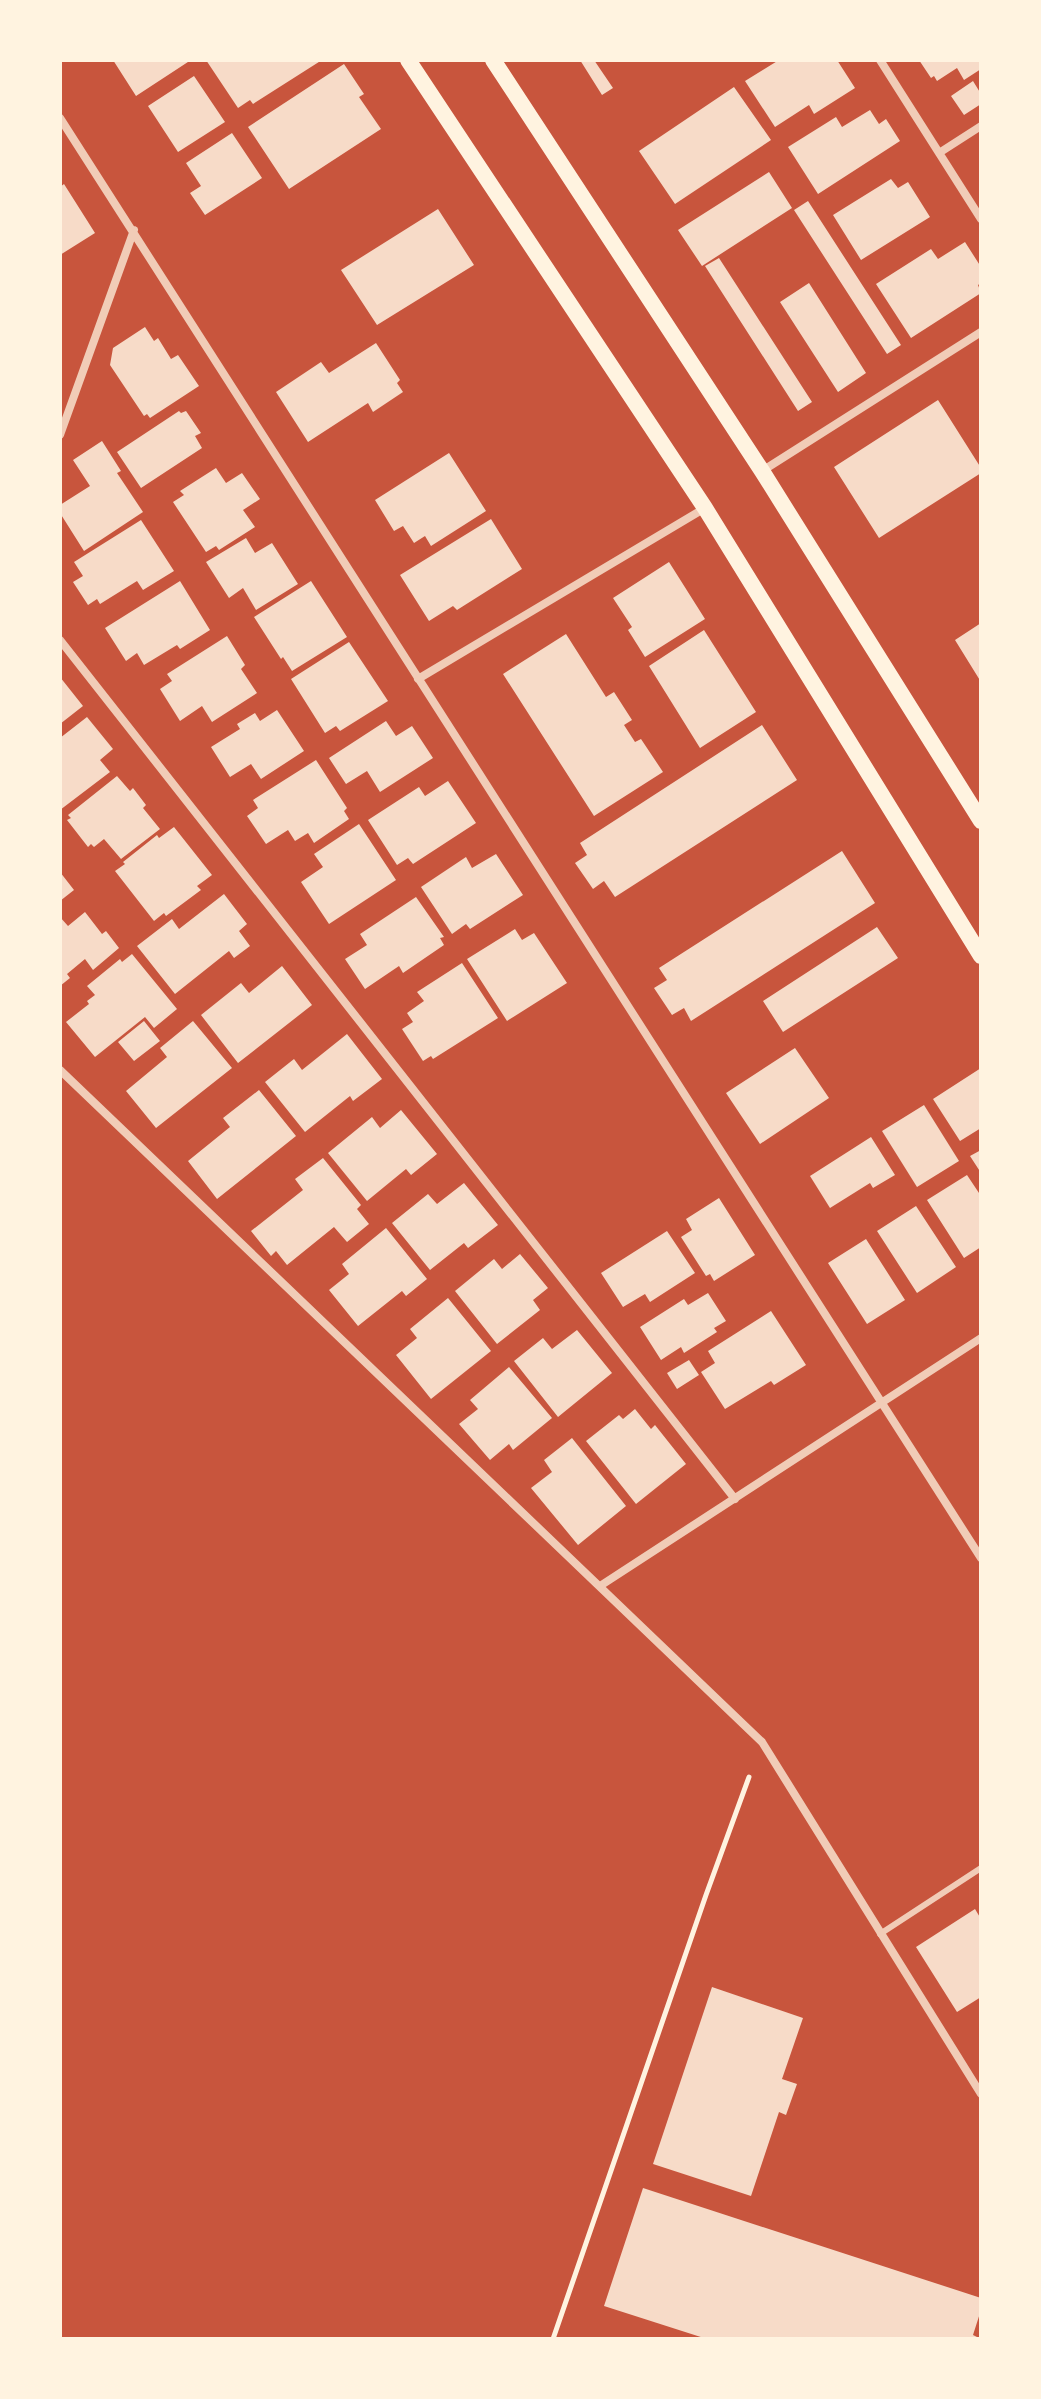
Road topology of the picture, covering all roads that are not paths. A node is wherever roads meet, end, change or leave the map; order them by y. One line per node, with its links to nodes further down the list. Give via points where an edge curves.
1 (408, 60): 12 (main road)
2 (493, 60): 11 (main road)
3 (880, 60): 6 (street)
4 (60, 118): 8 (street)
5 (981, 126): 6 (street)
6 (939, 153): 7 (street)
7 (981, 219)
8 (134, 230): 10 (street); 14 (street)
9 (981, 332): 11 (street)
10 (60, 435)
11 (762, 471): 15 (main road)
12 (705, 508): 14 (street); 16 (main road)
13 (60, 640): 20 (street)
14 (418, 679): 19 (street)
15 (981, 821)
16 (981, 956)
17 (60, 1070): 22 (street)
18 (981, 1338): 19 (street)
19 (882, 1403): 20 (street); 21 (street)
20 (735, 1499): 22 (street)
21 (981, 1558)
22 (600, 1586): 24 (street, via 762,1742)
23 (981, 1868): 24 (lane)
24 (880, 1934): 25 (street)
25 (981, 2094)

